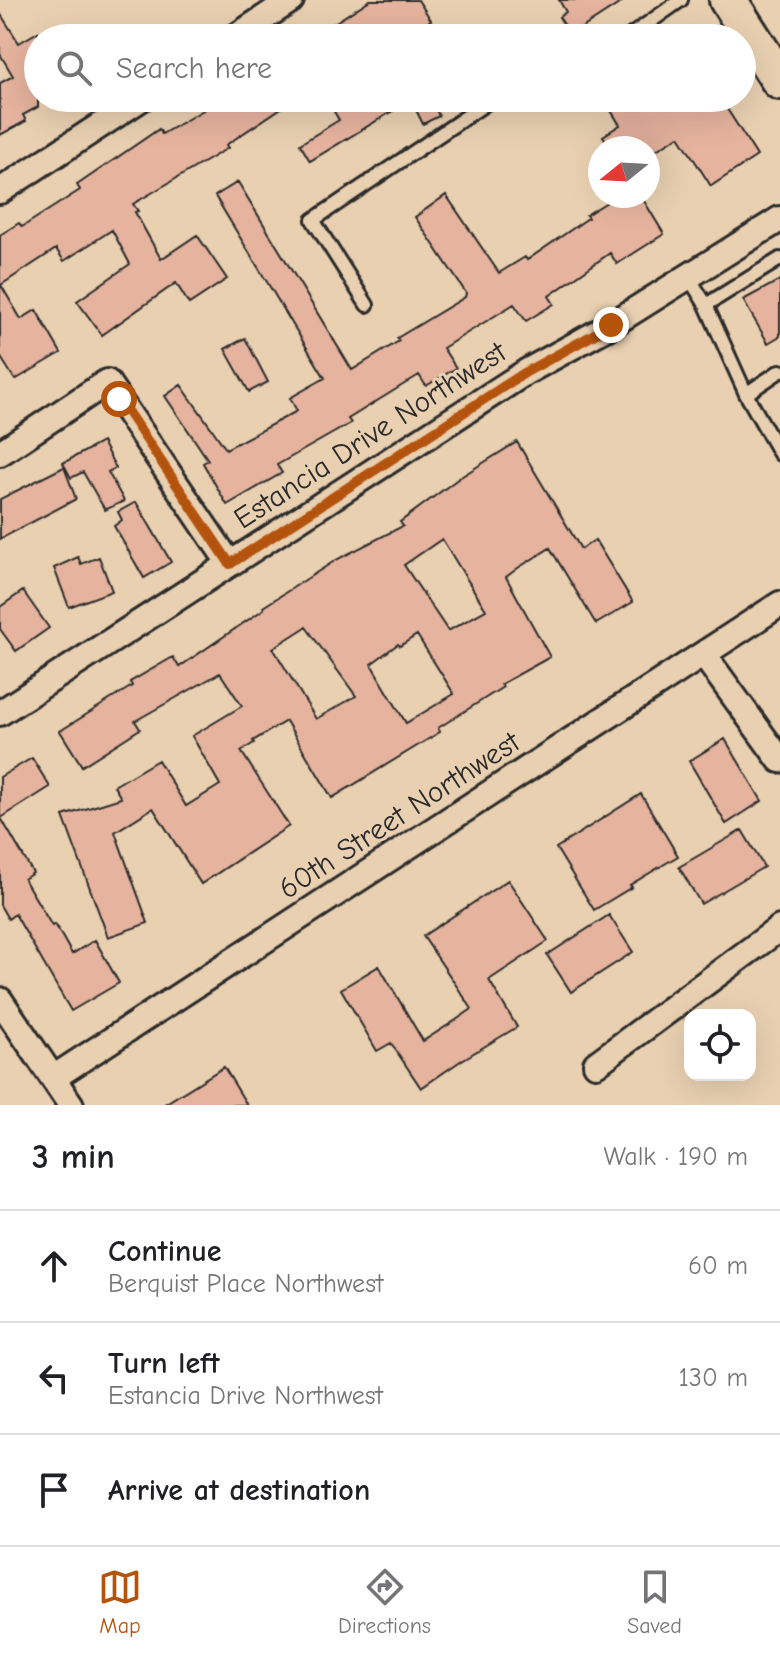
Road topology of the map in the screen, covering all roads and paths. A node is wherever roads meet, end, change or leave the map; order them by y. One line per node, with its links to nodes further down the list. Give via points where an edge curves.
1 (291, 0): 4 (street)
2 (681, 0): 5 (lane)
3 (728, 0): 6 (main road)
4 (255, 24)
5 (647, 24)
6 (743, 24)
7 (756, 44): 8 (main road)
8 (780, 81)
9 (121, 112): 11 (street)
10 (473, 112): 15 (lane, via 313,220)
11 (0, 191)
12 (780, 219): 14 (street, Estancia Drive Northwest)
13 (780, 259): 16 (lane)
14 (688, 276): 16 (lane); 21 (street, Estancia Drive Northwest, via 526,372)
15 (367, 305)
16 (706, 305): 18 (lane)
17 (780, 371): 18 (lane)
18 (746, 394): 20 (lane)
19 (0, 453): 21 (street, via 107,382)
20 (780, 454)
21 (230, 564): 24 (street, Estancia Drive Northwest)
22 (780, 604): 23 (street, 60th Street Northwest)
23 (704, 655): 25 (street); 29 (street, 60th Street Northwest)
24 (0, 713)
25 (780, 760)
26 (780, 928): 28 (street)
27 (0, 1000): 29 (street)
28 (596, 1064)
29 (53, 1078): 30 (street)
30 (71, 1105)

